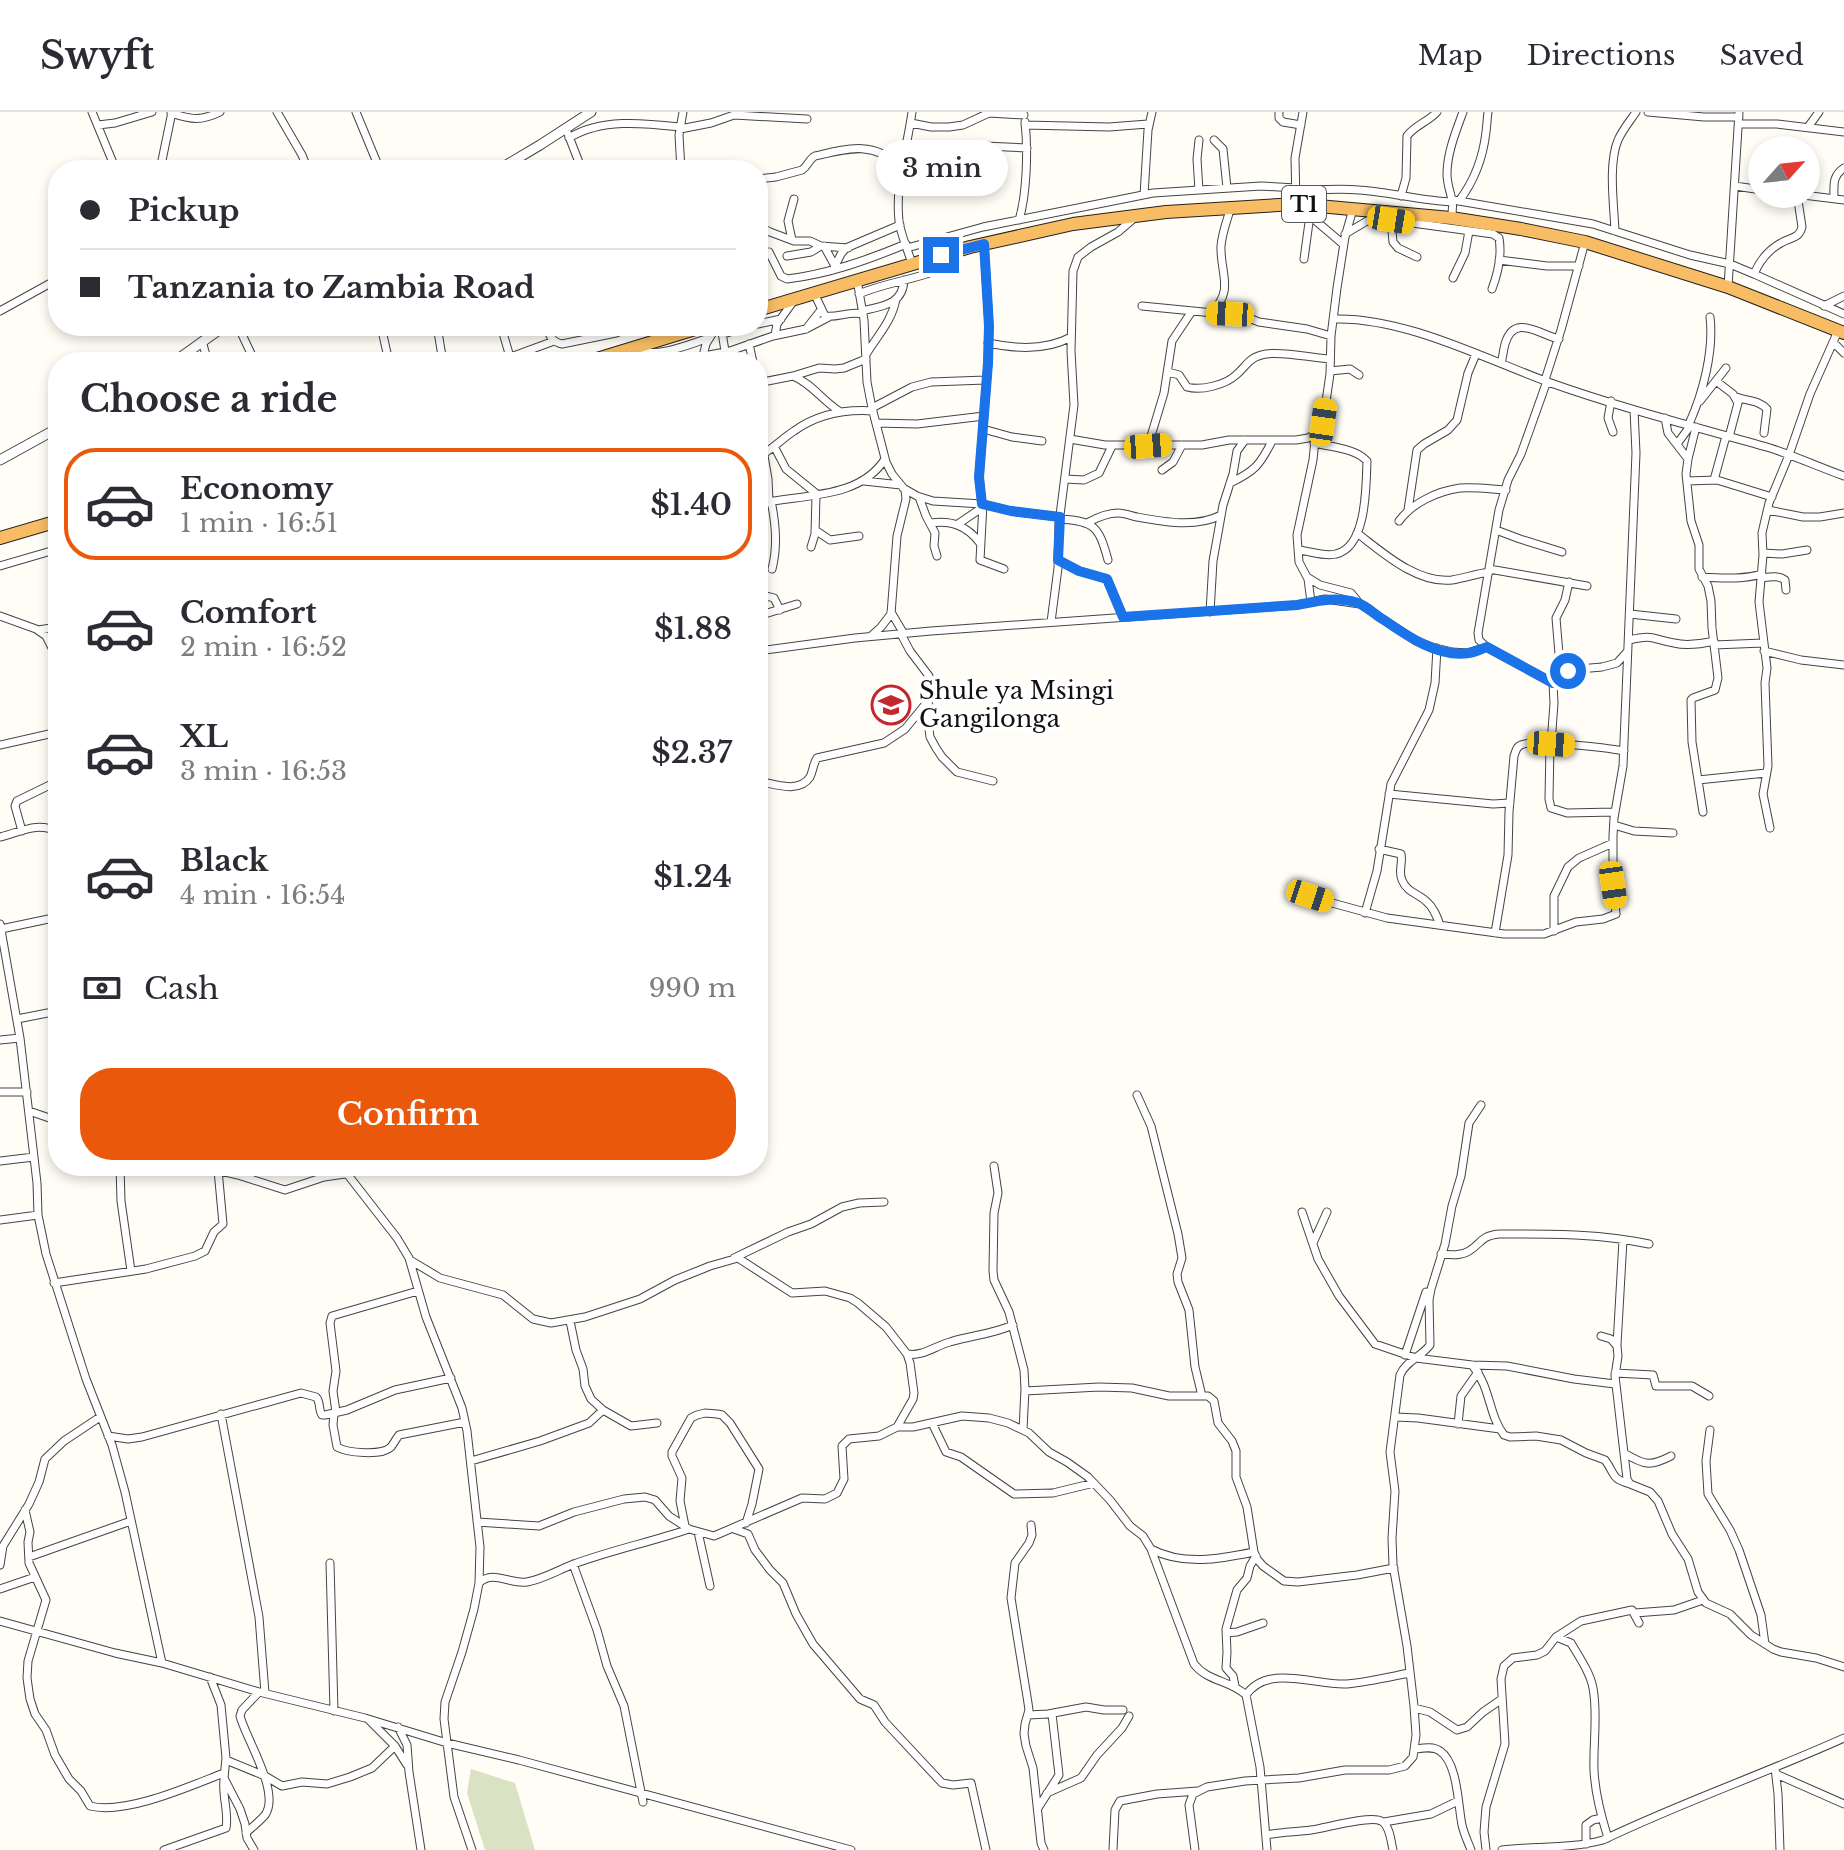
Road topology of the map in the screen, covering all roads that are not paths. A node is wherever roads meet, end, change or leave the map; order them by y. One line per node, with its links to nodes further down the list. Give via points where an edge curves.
1 (92, 112): 29 (street)
2 (152, 112): 29 (street)
3 (220, 112): 20 (street, via 197,120)
4 (277, 112): 42 (street)
5 (356, 112): 43 (street)
6 (591, 112): 35 (street)
7 (683, 112): 33 (street)
8 (912, 112): 26 (street)
9 (1146, 112): 27 (street)
10 (1152, 112): 27 (street)
11 (1279, 112): 31 (street, via 1283,122)
12 (1303, 112): 31 (street)
13 (1437, 112): 57 (street, via 1407,136)
14 (1463, 112): 62 (street, via 1448,161 1447,179)
15 (1488, 112): 62 (street, via 1479,166)
16 (1636, 112): 74 (street, via 1615,150)
17 (1648, 112): 23 (street)
18 (1755, 112): 28 (street)
19 (1819, 112): 32 (street)
20 (171, 113): 41 (street)
21 (764, 114): 25 (street); 33 (street)
22 (1023, 114): 26 (street, via 989,113 949,127); 30 (street)
23 (1724, 115): 24 (street)
24 (1739, 118): 28 (street); 51 (street)
25 (807, 119)
26 (911, 123): 47 (street)
27 (1149, 124): 30 (street); 56 (street)
28 (1754, 124): 32 (street)
29 (98, 125): 40 (street)
30 (1025, 125): 39 (street)
31 (1301, 125): 55 (street)
32 (1808, 127): 34 (street)
33 (680, 128): 35 (street, via 626,124); 46 (street)
34 (1844, 132)
35 (568, 133): 44 (street); 45 (street)
36 (1199, 140): 54 (street)
37 (1214, 140): 52 (street, via 1223,149)
38 (984, 146): 39 (street)
39 (1027, 148): 69 (street)
40 (112, 160)
41 (162, 160)
42 (304, 160)
43 (376, 160)
44 (517, 160)
45 (578, 160)
46 (680, 160)
47 (901, 168): 49 (street); 50 (street, via 886,154 858,147 815,156 802,170); 71 (street)
48 (1844, 168): 59 (street, via 1835,178)
49 (948, 176)
50 (768, 178)
51 (1735, 186): 53 (street); 89 (street)
52 (1227, 188): 54 (street); 55 (street, via 1261,186)
53 (1748, 188)
54 (1199, 190): 56 (street)
55 (1296, 194): 57 (street, via 1333,189); 63 (highway, T1); 64 (highway, T1); 67 (street)
56 (1144, 195): 69 (street)
57 (1401, 196): 62 (street)
58 (1820, 197): 59 (street)
59 (1834, 198): 61 (street)
60 (794, 199): 76 (street, via 788,221)
61 (1844, 200)
62 (1455, 201): 68 (street); 74 (street)
63 (1231, 207): 66 (highway, T1); 114 (street, via 1221,243 1224,295)
64 (1353, 208): 68 (highway, T1); 75 (street)
65 (1798, 208): 94 (street, via 1802,232 1768,251)
66 (1138, 215): 78 (highway, T1); 133 (street, via 1078,257)
67 (1310, 215): 79 (street); 86 (street)
68 (1451, 218): 77 (highway, T1)
69 (1019, 220): 81 (street)
70 (1391, 220): 73 (street); 75 (street, via 1367,221); 85 (street, via 1393,242)
71 (900, 225): 81 (street); 82 (street)
72 (768, 231): 76 (street)
73 (1469, 231): 87 (street, via 1497,235); 95 (street)
74 (1615, 231): 89 (street)
75 (1345, 234): 79 (street)
76 (793, 240): 80 (street); 84 (street)
77 (1585, 242): 90 (street); 99 (highway, T1)
78 (984, 244): 88 (highway, T1); 137 (street)
79 (1343, 244): 106 (street)
80 (822, 246): 82 (street); 84 (street); 92 (street)
81 (907, 246): 88 (street); 92 (street)
82 (848, 248): 92 (street)
83 (769, 252): 91 (street)
84 (787, 256): 91 (street)
85 (1417, 257)
86 (1304, 259)
87 (1499, 260): 90 (street); 100 (street)
88 (912, 264): 96 (highway, T1)
89 (1730, 264): 94 (street); 99 (street)
90 (1579, 266): 134 (street)
91 (776, 267): 92 (street, via 787,279)
92 (834, 268)
93 (943, 268): 97 (street)
94 (1754, 274): 108 (street)
95 (1453, 278)
96 (857, 280): 101 (highway, T1); 102 (street)
97 (904, 280): 102 (street); 105 (street)
98 (48, 285): 111 (street)
99 (1728, 287): 124 (highway, T1)
100 (1492, 289)
101 (814, 293): 104 (highway, T1); 110 (street)
102 (859, 294): 113 (street)
103 (1844, 296): 108 (street)
104 (795, 299): 109 (highway, T1); 118 (street)
105 (896, 299): 113 (street); 150 (street)
106 (1335, 305): 119 (street); 120 (street)
107 (1142, 306): 112 (street)
108 (1824, 306): 115 (street)
109 (768, 307)
110 (821, 310): 116 (street); 122 (street)
111 (0, 311)
112 (1192, 311): 114 (street); 155 (street, via 1172,341)
113 (862, 312): 116 (street); 150 (street)
114 (1211, 313): 132 (street)
115 (1844, 314)
116 (829, 317): 122 (street)
117 (1710, 317): 164 (street, via 1711,341)
118 (781, 319): 121 (street); 123 (street)
119 (1334, 319): 120 (street); 132 (street)
120 (1349, 319): 149 (street, via 1417,333)
121 (768, 322)
122 (806, 329): 123 (street)
123 (775, 335): 138 (street)
124 (1838, 335): 148 (street); 189 (street)
125 (210, 336): 135 (street)
126 (551, 336): 136 (street)
127 (601, 336): 136 (street)
128 (667, 336): 139 (highway)
129 (697, 336): 145 (street)
130 (722, 336): 140 (street)
131 (749, 336): 138 (street)
132 (1331, 336): 151 (street)
133 (1071, 337): 137 (street, via 1042,347); 178 (street)
134 (1559, 339): 152 (street, via 1519,327 1506,342); 159 (street)
135 (202, 341): 141 (street); 142 (street)
136 (554, 341): 143 (street)
137 (988, 343): 158 (street)
138 (750, 344): 140 (street); 147 (street)
139 (632, 348): 144 (highway); 145 (street)
140 (725, 351): 146 (street)
141 (187, 352)
142 (205, 352)
143 (524, 352)
144 (619, 352)
145 (655, 352)
146 (721, 352)
147 (751, 352)
148 (1844, 353)
149 (1476, 354): 152 (street); 208 (street, via 1457,420 1417,450)
150 (866, 357): 157 (street, via 844,368); 165 (street)
151 (1330, 359): 154 (street); 155 (street, via 1267,354 1249,360 1226,381 1196,389)
152 (1501, 363): 159 (street)
153 (1726, 368): 160 (street)
154 (1330, 371): 156 (street, via 1350,369); 174 (street, via 1323,422)
155 (1168, 372): 186 (street)
156 (1359, 375)
157 (793, 376): 161 (street); 167 (street)
158 (986, 380): 165 (street, via 921,384); 168 (street)
159 (1546, 381): 163 (street); 201 (street)
160 (1716, 381): 162 (street); 164 (street)
161 (768, 382)
162 (1736, 397): 175 (street, via 1765,406); 177 (street)
163 (1611, 401): 166 (street); 173 (street, via 1608,418)
164 (1697, 404): 171 (street)
165 (872, 410): 167 (street); 170 (street)
166 (1634, 410): 169 (street); 251 (street)
167 (839, 411): 187 (street, via 794,430)
168 (984, 416): 170 (street); 172 (street)
169 (1665, 418): 171 (street); 183 (street)
170 (876, 423): 190 (street)
171 (1692, 425): 177 (street); 183 (street); 191 (street)
172 (983, 429): 180 (street); 206 (street)
173 (1613, 432)
174 (1315, 433): 181 (street); 182 (street)
175 (1764, 433)
176 (48, 434): 192 (street)
177 (1727, 437): 189 (street); 196 (street)
178 (1070, 439): 185 (street); 195 (street)
179 (1245, 440): 181 (street); 184 (street); 199 (street)
180 (1042, 441)
181 (1272, 441): 199 (street, via 1255,469)
182 (1314, 443): 220 (street, via 1356,453 1367,461 1364,515); 225 (street)
183 (1677, 444): 191 (street)
184 (1182, 445): 186 (street); 193 (street)
185 (1112, 446): 186 (street); 195 (street, via 1099,473 1084,480)
186 (1148, 446)
187 (775, 448): 188 (street); 202 (street, via 786,469)
188 (768, 452)
189 (1789, 455): 194 (street); 204 (street)
190 (885, 459): 197 (street); 200 (street)
191 (1688, 459): 198 (street)
192 (0, 460)
193 (1162, 470)
194 (1844, 476)
195 (1065, 479): 212 (street)
196 (1714, 480): 198 (street); 204 (street)
197 (862, 481): 200 (street); 202 (street)
198 (1687, 481): 239 (street)
199 (1230, 483): 211 (street)
200 (902, 486): 203 (street); 248 (street, via 906,499)
201 (1506, 490): 208 (street, via 1458,489); 219 (street)
202 (817, 495): 205 (street); 218 (street)
203 (919, 497): 206 (street); 214 (street)
204 (1772, 497): 209 (street)
205 (768, 502)
206 (983, 505): 212 (street); 217 (street); 223 (street)
207 (768, 509): 234 (street, via 776,538)
208 (1408, 510): 213 (street)
209 (1768, 510): 210 (street, via 1803,517); 229 (street)
210 (1844, 513)
211 (1221, 515): 215 (street, via 1179,523 1119,513); 249 (street)
212 (1060, 518): 215 (street); 231 (street)
213 (1399, 521)
214 (931, 523): 217 (street); 230 (street)
215 (1087, 523): 232 (street, via 1099,531)
216 (48, 524): 222 (highway)
217 (958, 524): 223 (street)
218 (815, 530): 221 (street, via 830,540); 224 (street)
219 (1496, 530): 228 (street); 236 (street)
220 (1357, 533): 225 (street, via 1339,554); 236 (street, via 1403,567 1434,579)
221 (859, 536)
222 (0, 538)
223 (980, 543): 235 (street, via 980,560)
224 (811, 547)
225 (1298, 550): 238 (street)
226 (1807, 550): 229 (street)
227 (48, 552): 233 (street)
228 (1562, 552)
229 (1763, 553): 237 (street)
230 (937, 556)
231 (1058, 560): 252 (street, via 1107,579); 255 (street)
232 (1108, 560)
233 (0, 566)
234 (772, 569)
235 (1004, 569)
236 (1489, 570): 240 (street); 263 (street, via 1478,633)
237 (1761, 576): 239 (street); 242 (street, via 1783,578); 264 (street)
238 (1307, 577): 244 (street); 246 (street, via 1351,593)
239 (1702, 577): 262 (street, via 1711,601)
240 (1569, 582): 241 (street); 269 (street, via 1556,618)
241 (1587, 586)
242 (1786, 590)
243 (768, 596): 247 (street)
244 (1311, 602): 246 (street); 249 (street)
245 (797, 604): 247 (street)
246 (1360, 604): 265 (street, via 1416,641)
247 (780, 610): 250 (street)
248 (891, 612): 258 (street); 259 (street)
249 (1210, 612): 252 (street)
250 (768, 613)
251 (1630, 614): 254 (street); 261 (street)
252 (1123, 617): 255 (street)
253 (0, 619): 257 (street)
254 (1676, 619)
255 (1051, 622): 258 (street)
256 (48, 628): 257 (street)
257 (38, 630): 260 (street)
258 (902, 634): 259 (street); 271 (street, via 929,676)
259 (871, 636): 266 (street)
260 (48, 640)
261 (1629, 640): 262 (street, via 1651,636 1671,643); 267 (street)
262 (1714, 643): 264 (street); 278 (street, via 1717,687 1691,700)
263 (1487, 647): 265 (street, via 1467,653); 270 (street)
264 (1764, 647): 268 (street, via 1801,660); 277 (street)
265 (1437, 648): 276 (street, via 1429,710)
266 (768, 650)
267 (1628, 652): 269 (street, via 1617,663 1602,667); 275 (street)
268 (1844, 665)
269 (1556, 671): 270 (street)
270 (1553, 683): 273 (street)
271 (928, 701): 279 (street, via 930,737 942,757 957,772); 280 (street, via 905,729 884,743 817,758 802,785)
272 (48, 734): 274 (street)
273 (1550, 744): 275 (street); 284 (street, via 1524,744 1515,751); 285 (street, via 1551,808)
274 (0, 745)
275 (1624, 751): 285 (street)
276 (1397, 772): 282 (street); 283 (street)
277 (1766, 773): 278 (street); 289 (street, via 1763,794)
278 (1698, 780): 286 (street)
279 (993, 781)
280 (768, 783)
281 (48, 786): 290 (street, via 17,801)
282 (1389, 794): 283 (street); 294 (street)
283 (1401, 795): 284 (street)
284 (1510, 803): 301 (street)
285 (1615, 812): 287 (street)
286 (1703, 812)
287 (1614, 825): 291 (street); 293 (street)
288 (48, 828): 290 (street)
289 (1770, 828)
290 (22, 831): 292 (street)
291 (1673, 833)
292 (0, 837)
293 (1613, 843): 300 (street, via 1568,867 1554,896); 300 (street, via 1616,914)
294 (1379, 849): 296 (street); 298 (street, via 1401,854 1402,882 1430,904)
295 (1292, 892): 296 (street)
296 (1365, 913): 298 (street)
297 (48, 920): 299 (street)
298 (1440, 925): 301 (street)
299 (1, 930): 303 (street)
300 (1554, 931): 301 (street)
301 (1495, 933)
302 (48, 1013): 303 (street)
303 (17, 1019): 304 (street)
304 (20, 1038): 305 (street); 307 (street)
305 (0, 1040)
306 (0, 1092): 307 (street)
307 (27, 1092): 310 (street)
308 (1137, 1095): 347 (street, via 1151,1126 1178,1234 1182,1258 1177,1274 1189,1310)
309 (1481, 1105): 328 (street, via 1469,1123)
310 (29, 1111): 311 (street); 312 (street)
311 (48, 1118)
312 (34, 1157): 313 (street); 323 (street)
313 (0, 1161)
314 (994, 1166): 336 (street, via 998,1193 993,1271)
315 (120, 1176): 332 (street)
316 (219, 1176): 332 (street, via 223,1224 205,1251)
317 (241, 1176): 318 (street, via 285,1190)
318 (327, 1176)
319 (348, 1176): 329 (street)
320 (884, 1202): 330 (street, via 842,1207)
321 (1302, 1212): 326 (street)
322 (1327, 1212): 326 (street)
323 (38, 1215): 324 (street); 333 (street)
324 (0, 1220)
325 (1623, 1240): 327 (street); 328 (street, via 1551,1233 1488,1235 1468,1252); 338 (street)
326 (1313, 1243): 340 (street, via 1339,1296 1369,1337)
327 (1649, 1244)
328 (1441, 1254): 331 (street)
329 (409, 1258): 334 (street); 335 (street, via 440,1278 503,1295 533,1319)
330 (734, 1258): 335 (street, via 640,1299); 339 (street, via 792,1293 825,1291 850,1298 886,1327)
331 (1437, 1269): 340 (street); 341 (street, via 1429,1300 1430,1345)
332 (131, 1271): 333 (street)
333 (54, 1283): 352 (street)
334 (418, 1291): 344 (street); 350 (street, via 332,1316)
335 (570, 1321): 349 (street, via 587,1394)
336 (1013, 1325): 339 (street); 346 (street)
337 (1601, 1336): 338 (street)
338 (1617, 1346): 343 (street)
339 (907, 1354): 358 (street, via 913,1399)
340 (1405, 1355): 341 (street)
341 (1416, 1358): 342 (street); 353 (street, via 1400,1375)
342 (1475, 1369): 345 (street, via 1507,1366); 357 (street, via 1461,1396); 359 (street)
343 (1615, 1373): 345 (street); 348 (street, via 1652,1375 1656,1386 1692,1386)
344 (451, 1378): 350 (street, via 395,1390); 354 (street)
345 (1615, 1384): 363 (street)
346 (1025, 1391): 347 (street, via 1118,1387); 360 (street)
347 (1202, 1396): 377 (street, via 1214,1401 1218,1423 1236,1451 1236,1477)
348 (1709, 1396)
349 (603, 1410): 355 (street, via 634,1426); 365 (street, via 589,1423)
350 (335, 1413): 351 (street, via 322,1415 316,1397 301,1393); 354 (street, via 337,1447 356,1453 386,1451 399,1435)
351 (221, 1414): 362 (street, via 142,1437); 401 (street, via 259,1617)
352 (100, 1417): 362 (street); 368 (street, via 45,1459)
353 (1395, 1417): 357 (street); 382 (street, via 1390,1452)
354 (465, 1422): 365 (street)
355 (657, 1423)
356 (932, 1423): 358 (street); 360 (street, via 962,1416 989,1418); 366 (street, via 946,1452 1014,1494 1053,1493)
357 (1458, 1424): 359 (street)
358 (897, 1427): 371 (street, via 844,1443 844,1479 837,1493 825,1499 802,1498)
359 (1500, 1429): 367 (street, via 1510,1437 1561,1440 1605,1460 1617,1481)
360 (1023, 1430): 366 (street)
361 (1710, 1430): 395 (street, via 1708,1494 1739,1550)
362 (108, 1436): 369 (street)
363 (1624, 1453): 364 (street, via 1645,1464); 367 (street)
364 (1671, 1456)
365 (471, 1461): 370 (street)
366 (1094, 1483): 376 (street)
367 (1630, 1484): 387 (street, via 1658,1501)
368 (25, 1510): 378 (street); 381 (street, via 3,1546)
369 (131, 1521): 378 (street); 396 (street)
370 (477, 1522): 373 (street, via 539,1526 574,1512 645,1497); 384 (street)
371 (745, 1523): 373 (street, via 759,1469 730,1423 722,1415 705,1413 691,1418 672,1452 683,1481 680,1501); 374 (street)
372 (1031, 1525): 407 (street, via 1029,1543 1015,1563 1011,1598)
373 (687, 1527): 375 (street); 380 (street)
374 (734, 1529): 375 (street, via 714,1536); 438 (street, via 748,1534 783,1583 809,1637 860,1699 874,1705 942,1783 971,1783)
375 (698, 1532): 385 (street)
376 (1151, 1549): 377 (street, via 1195,1560); 400 (street, via 1194,1664 1208,1677)
377 (1255, 1554): 382 (street, via 1284,1581); 393 (street, via 1237,1590)
378 (29, 1557): 383 (street)
379 (330, 1563): 405 (street)
380 (573, 1564): 384 (street, via 527,1582 490,1576); 421 (street, via 624,1706)
381 (0, 1565)
382 (1394, 1568): 398 (street)
383 (35, 1577): 386 (street); 392 (street, via 46,1600)
384 (479, 1583): 411 (street, via 445,1702)
385 (710, 1586)
386 (0, 1589)
387 (1703, 1600): 388 (street, via 1659,1613); 395 (street, via 1734,1617)
388 (1635, 1613): 391 (street); 394 (street, via 1581,1621)
389 (0, 1621): 392 (street)
390 (1263, 1623): 393 (street)
391 (1639, 1623)
392 (35, 1631): 396 (street); 417 (street, via 27,1673 33,1710 61,1766 90,1806 127,1806)
393 (1226, 1633): 400 (street, via 1226,1668)
394 (1556, 1637): 403 (street, via 1545,1651 1508,1661 1501,1679); 427 (street, via 1571,1643 1593,1688 1594,1772)
395 (1765, 1644): 397 (street)
396 (162, 1663): 399 (street)
397 (1844, 1667)
398 (1409, 1673): 402 (street, via 1346,1684 1269,1680 1252,1686); 404 (street)
399 (210, 1677): 401 (street); 414 (street, via 221,1705)
400 (1235, 1686): 402 (street)
401 (262, 1692): 405 (street); 418 (street, via 240,1716)
402 (1246, 1695): 419 (street)
403 (1502, 1699): 404 (street, via 1457,1730); 445 (street, via 1505,1744 1486,1807)
404 (1414, 1708): 413 (street)
405 (334, 1711): 408 (street)
406 (1052, 1714): 407 (street); 422 (street, via 1059,1775); 422 (street, via 1086,1707 1126,1713 1122,1728 1081,1778)
407 (1028, 1715): 426 (street, via 1024,1734)
408 (367, 1719): 409 (street); 412 (street)
409 (398, 1727): 411 (street); 415 (street, via 407,1745)
410 (1844, 1738): 416 (street)
411 (447, 1743): 421 (street); 436 (street, via 454,1797)
412 (395, 1746): 415 (street); 418 (street, via 372,1768 334,1783 282,1786)
413 (1415, 1749): 419 (street, via 1410,1762 1399,1768); 423 (street, via 1442,1752)
414 (226, 1760): 417 (street); 418 (street)
415 (409, 1769): 435 (street)
416 (1775, 1771): 425 (street); 431 (street); 447 (street)
417 (224, 1776): 429 (street); 433 (street, via 226,1828)
418 (265, 1776): 429 (street, via 267,1810)
419 (1261, 1780): 420 (street); 430 (street)
420 (1198, 1791): 440 (street, via 1120,1801); 441 (street, via 1189,1805)
421 (641, 1793): 424 (street); 437 (street)
422 (1047, 1793): 426 (street)
423 (1458, 1801): 428 (street, via 1431,1814); 444 (street)
424 (643, 1802)
425 (1844, 1804)
426 (1037, 1809): 439 (street)
427 (1602, 1818): 431 (street); 432 (street, via 1586,1825)
428 (1384, 1822): 430 (street); 443 (street)
429 (246, 1833): 434 (street)
430 (1266, 1835): 442 (street)
431 (1608, 1838): 432 (street)
432 (1592, 1846): 446 (street)
433 (164, 1850)
434 (254, 1850)
435 (421, 1850)
436 (472, 1850)
437 (851, 1850)
438 (986, 1850)
439 (1044, 1850)
440 (1113, 1850)
441 (1195, 1850)
442 (1267, 1850)
443 (1393, 1850)
444 (1471, 1850)
445 (1486, 1850)
446 (1502, 1850)
447 (1780, 1850)

